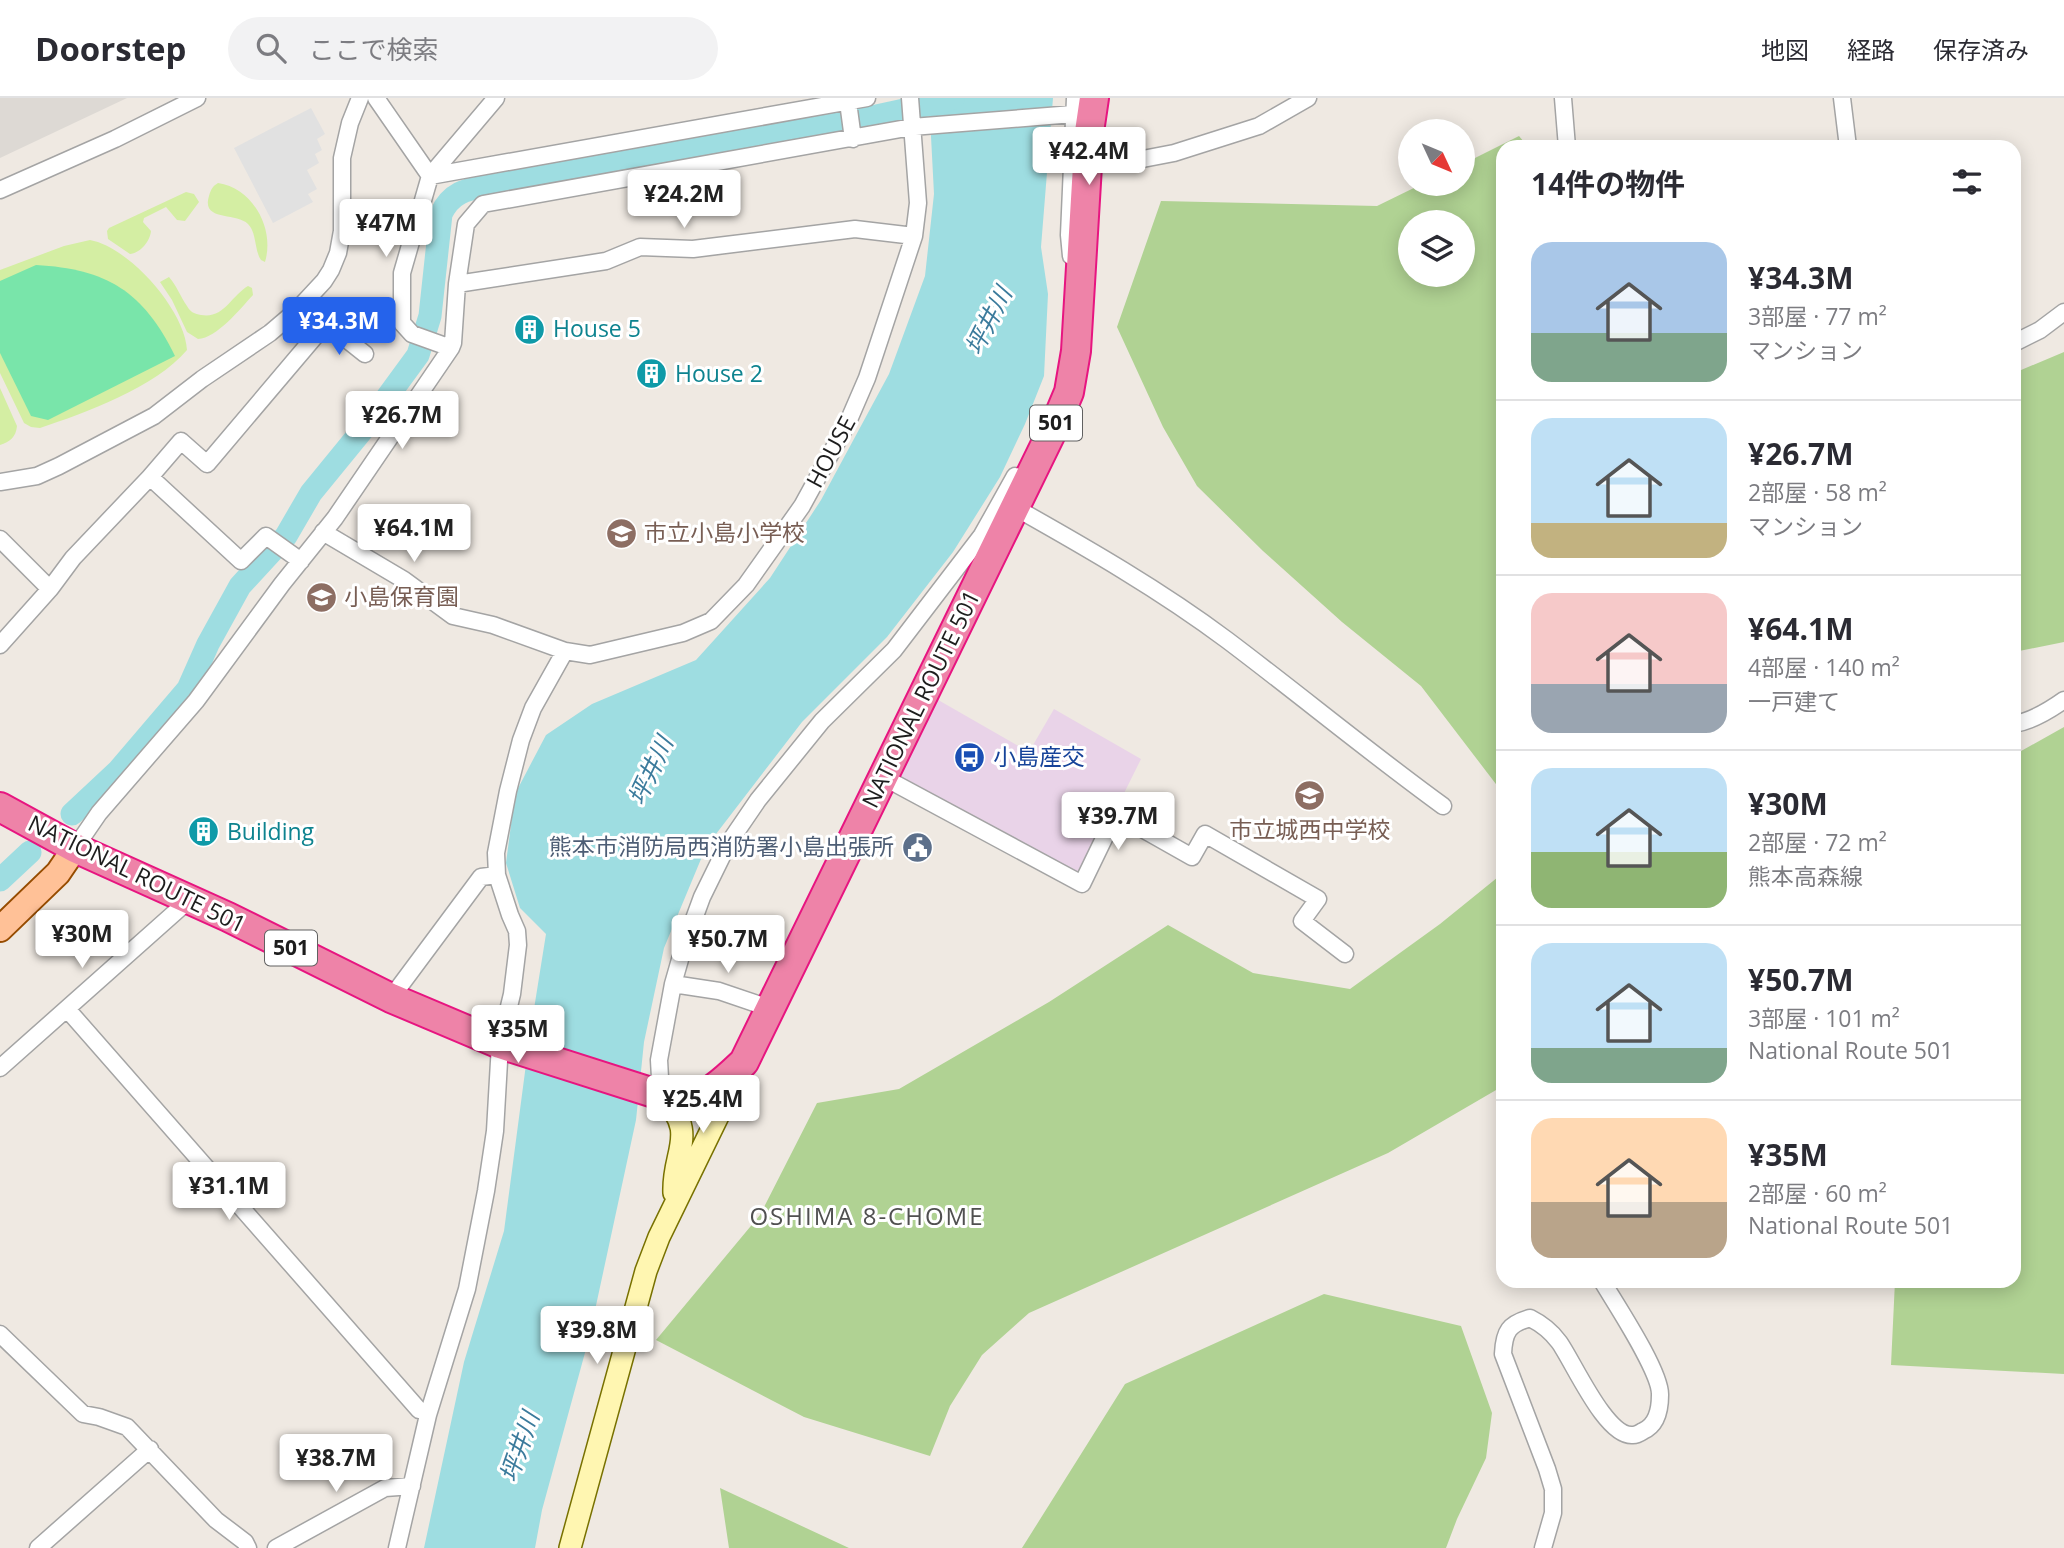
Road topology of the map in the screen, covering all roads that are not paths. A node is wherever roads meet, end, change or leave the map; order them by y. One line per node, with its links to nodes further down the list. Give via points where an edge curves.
1 (197, 98): 18 (street)
2 (360, 98): 22 (street, via 342,158 338,253 324,281)
3 (376, 98): 17 (street)
4 (496, 98): 17 (street)
5 (867, 98): 10 (street)
6 (910, 98): 12 (street, HOUSE)
7 (1308, 98): 16 (street, via 1259,126 1174,153 1127,162 1118,151)
8 (1563, 98): 14 (street)
9 (1842, 98): 15 (street)
10 (848, 102): 13 (street); 17 (street)
11 (1076, 106): 12 (street); 16 (highway, NATIONAL ROUTE 501 / 501, via 1089,132); 20 (street, via 1069,235 1072,269)
12 (914, 125): 13 (street); 19 (street, HOUSE)
13 (853, 139): 21 (street, via 483,204 466,224)
14 (1566, 140)
15 (1847, 140)
16 (1089, 149): 20 (highway, NATIONAL ROUTE 501 / 501)
17 (429, 176): 26 (street, via 402,273 402,323 412,334)
18 (0, 190)
19 (915, 236): 21 (street, via 855,229 693,249 640,247 606,261); 36 (street, HOUSE, via 848,422 802,506 746,585 711,621 683,633 590,654)
20 (1079, 280): 30 (highway, NATIONAL ROUTE 501 / 501, via 1069,391); 47 (street, via 1069,296 1062,376 996,513 894,650 822,721 758,800 728,844 702,897)
21 (457, 284): 26 (street)
22 (303, 304): 24 (street); 29 (street, via 154,416 37,476)
23 (2064, 312): 25 (street)
24 (317, 334): 27 (street, via 331,327); 28 (street, via 207,464 181,441)
25 (2021, 340)
26 (451, 348): 31 (street)
27 (365, 354)
28 (150, 477): 33 (street, via 241,561 265,536); 34 (street)
29 (0, 482)
30 (1014, 507): 39 (highway, NATIONAL ROUTE 501 / 501); 40 (street, via 1110,561 1225,639)
31 (323, 532): 33 (street); 36 (street, HOUSE, via 404,580 453,617 493,625)
32 (0, 539): 34 (street)
33 (301, 561): 42 (street, via 196,701 99,813)
34 (50, 589): 35 (street)
35 (0, 645)
36 (565, 650): 43 (street, via 521,740 496,853)
37 (2064, 700): 38 (street)
38 (2021, 723)
39 (883, 777): 46 (street, via 1082,884 1112,822 1123,818 1192,857 1205,834 1318,899 1302,921); 50 (highway, NATIONAL ROUTE 501 / 501)
40 (1443, 806)
41 (0, 807): 42 (highway, NATIONAL ROUTE 501 / 501)
42 (75, 848): 44 (highway, NATIONAL ROUTE 501 / 501); 45 (main road, via 58,873)
43 (498, 875): 48 (street, via 481,877); 51 (street, via 517,931)
44 (189, 900): 48 (highway, NATIONAL ROUTE 501 / 501); 49 (street)
45 (0, 929)
46 (1345, 954)
47 (673, 984): 50 (street, via 719,991); 54 (street)
48 (391, 998): 51 (highway, NATIONAL ROUTE 501 / 501)
49 (67, 1009): 53 (street); 58 (street)
50 (772, 1009): 52 (highway, NATIONAL ROUTE 501 / 501)
51 (505, 1044): 54 (highway, NATIONAL ROUTE 501 / 501); 60 (street, via 472,1265)
52 (744, 1062): 54 (highway, NATIONAL ROUTE 501 / 501, via 707,1093 691,1100); 55 (street)
53 (0, 1068)
54 (657, 1095): 55 (street, via 673,1108 683,1140 673,1190)
55 (676, 1202): 65 (street, via 646,1270)
56 (1606, 1288): 66 (street, via 1661,1390 1656,1419 1648,1429 1633,1436 1608,1422 1545,1326 1530,1318 1521,1321 1508,1329 1503,1341 1503,1354 1553,1489 1553,1513)
57 (0, 1334): 59 (street, via 83,1414 127,1427)
58 (419, 1410)
59 (150, 1449): 61 (street); 62 (street)
60 (412, 1486): 63 (street, via 385,1488); 64 (street)
61 (38, 1548)
62 (248, 1548)
63 (276, 1548)
64 (397, 1548)
65 (570, 1548)
66 (1543, 1548)

